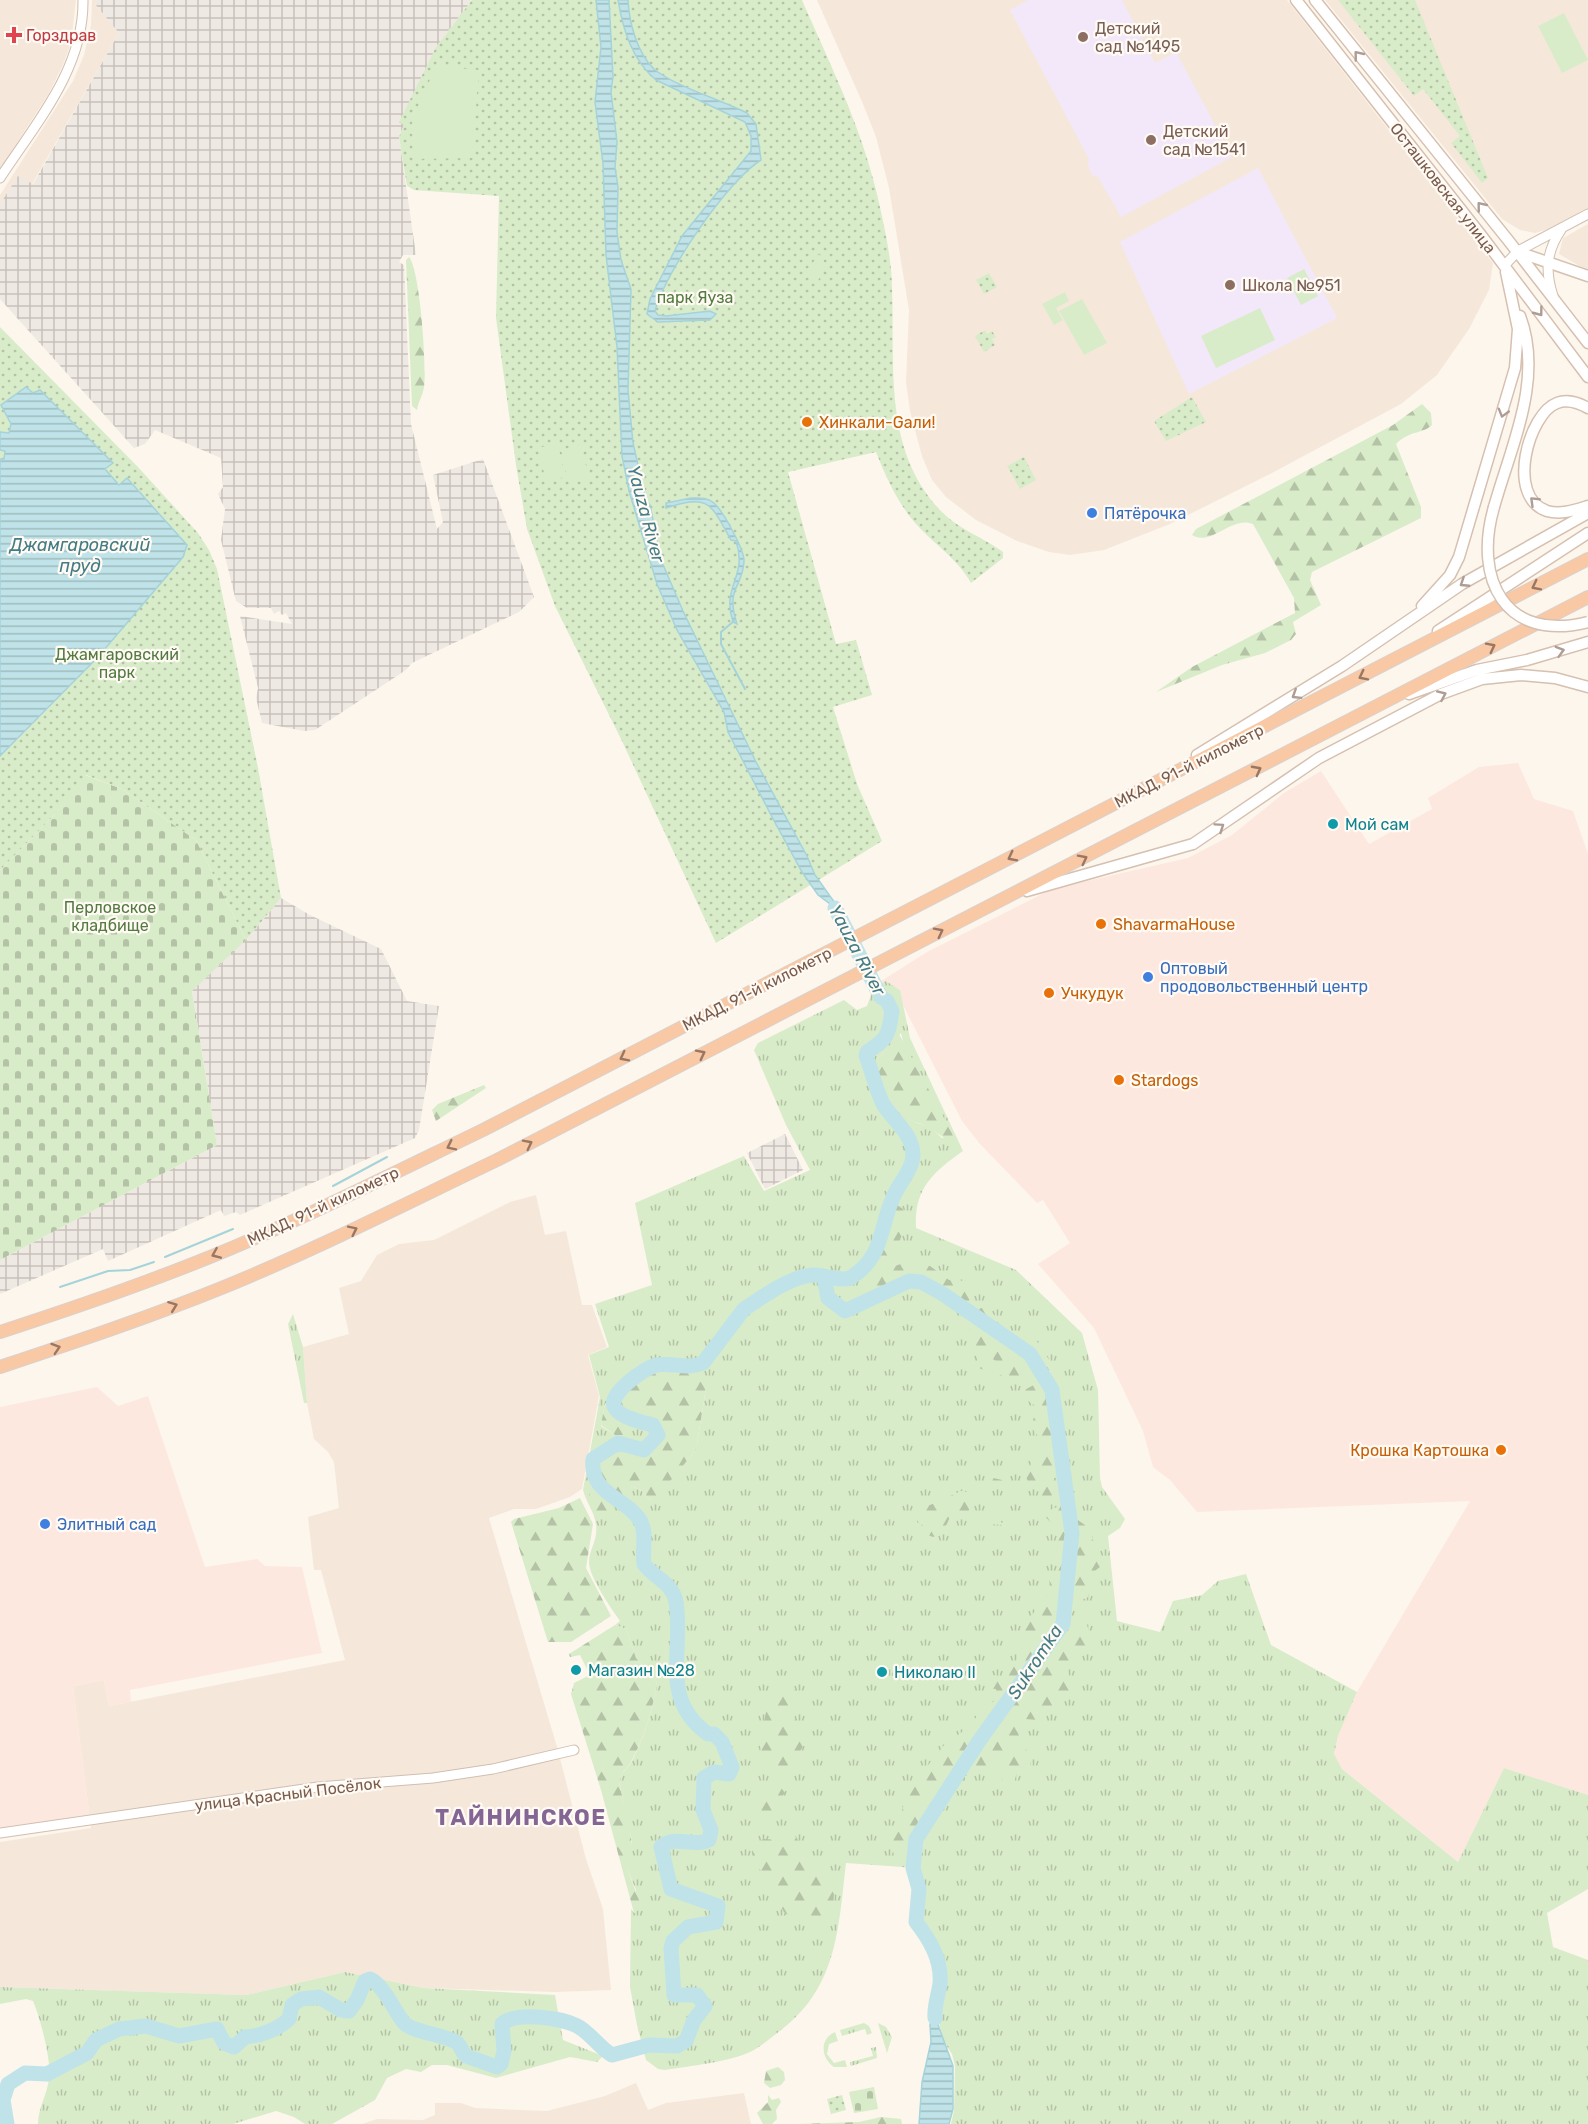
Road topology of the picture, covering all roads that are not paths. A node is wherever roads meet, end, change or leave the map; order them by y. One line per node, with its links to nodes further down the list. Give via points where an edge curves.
1 (83, 0): 4 (street, via 82,32 70,67)
2 (1296, 0): 9 (main road, Осташковская улица)
3 (1315, 0): 7 (main road, Осташковская улица, one-way to 3)
4 (0, 178)
5 (1588, 214): 6 (street)
6 (1562, 228): 7 (street); 8 (street)
7 (1518, 251): 8 (main road); 9 (street); 12 (main road, Осташковская улица)
8 (1547, 262): 10 (main road); 12 (street)
9 (1504, 266): 11 (main road); 14 (main road, Осташковская улица, one-way to 14)
10 (1588, 276)
11 (1511, 290): 21 (main road, bridge, via 1529,343 1529,379 1488,529 1486,560 1496,590 1514,611 1543,625); 22 (main road, one-way to 22, via 1518,329 1515,368 1469,530 1450,575)
12 (1554, 298): 13 (main road, Осташковская улица)
13 (1588, 343)
14 (1588, 377)
15 (1588, 408): 16 (main road, one-way to 15, via 1565,512 1548,511 1536,505 1523,483 1534,432 1548,408 1558,402)
16 (1588, 506)
17 (1588, 513): 22 (main road, one-way to 22, via 1492,565)
18 (1588, 533): 24 (main road)
19 (1588, 560): 24 (highway, МКАД, 91-й километр, one-way to 24)
20 (1584, 599): 28 (highway, МКАД, 91-й километр, one-way to 20)
21 (1588, 622)
22 (1397, 627): 29 (main road, one-way to 29, via 1342,666)
23 (1588, 642): 25 (main road, one-way to 23)
24 (1395, 659): 29 (highway, МКАД, 91-й километр, one-way to 29)
25 (1527, 660): 26 (main road); 28 (main road, via 1477,670)
26 (1482, 680): 27 (main road, via 1521,675 1555,678); 30 (main road, one-way to 26, via 1193,844 1318,758 1441,694)
27 (1588, 687)
28 (1383, 703): 30 (highway, МКАД, 91-й километр, one-way to 28)
29 (1139, 792): 31 (highway, МКАД, 91-й километр, one-way to 31, via 483,1130 325,1207 108,1297)
30 (1012, 895): 32 (highway, МКАД, 91-й километр, one-way to 30, via 119,1328 348,1232 497,1160)
31 (0, 1332)
32 (0, 1367)
33 (574, 1750): 34 (street, улица Красный Посёлок, via 453,1775 318,1788)
34 (0, 1833)

